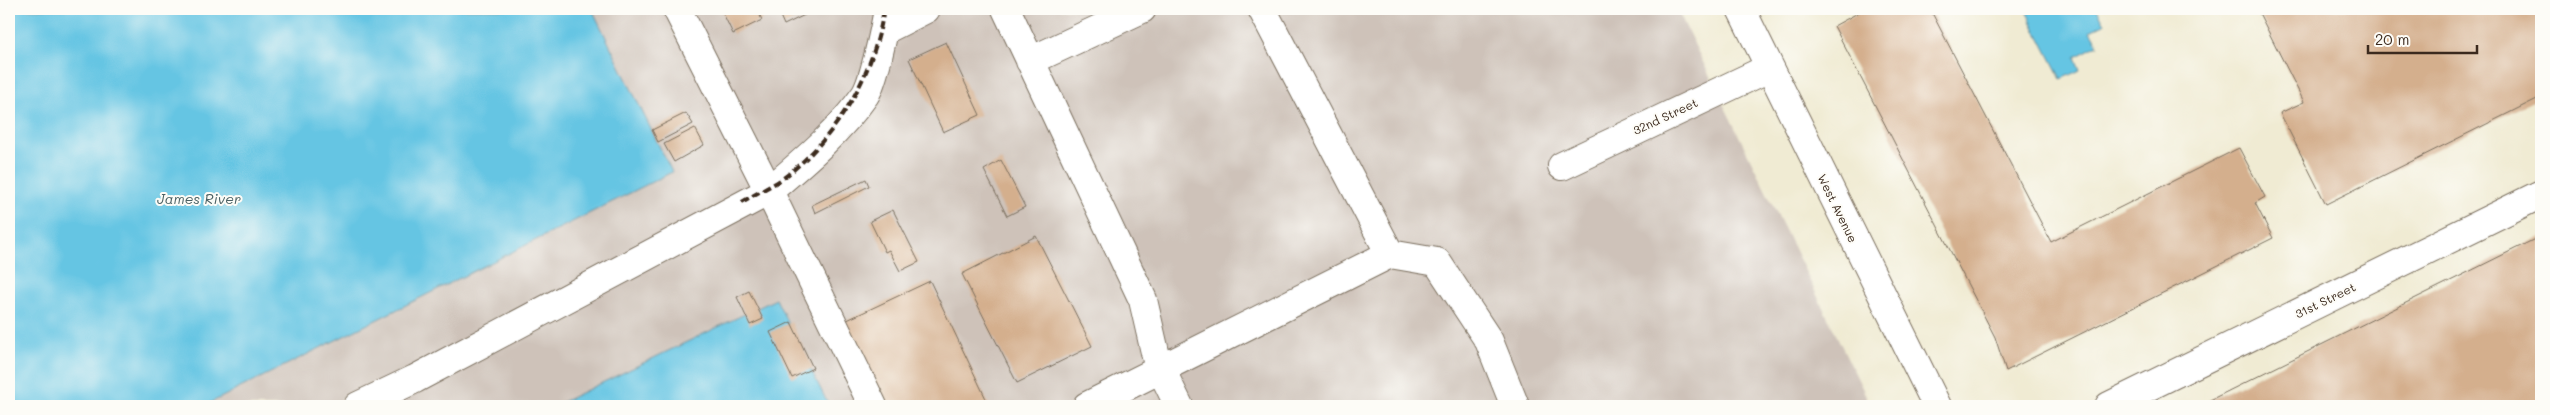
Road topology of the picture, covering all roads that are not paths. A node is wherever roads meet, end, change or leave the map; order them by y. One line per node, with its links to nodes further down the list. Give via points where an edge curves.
1 (677, 9): 11 (street)
2 (926, 9): 7 (street)
3 (1006, 9): 8 (street)
4 (1142, 9): 8 (street)
5 (1262, 9): 13 (street)
6 (1741, 9): 9 (street, West Avenue)
7 (886, 19): 11 (street, via 866,93 818,150)
8 (1030, 60): 14 (street, via 1143,300)
9 (1769, 68): 10 (street, 32nd Street); 20 (street, West Avenue)
10 (1562, 166)
11 (769, 191): 15 (street, via 424,375); 16 (street)
12 (2541, 194): 21 (street, 31st Street)
13 (1390, 254): 14 (street); 19 (street, via 1437,262 1489,341)
14 (1161, 371): 17 (street); 18 (street)
15 (358, 406)
16 (873, 406)
17 (1087, 406)
18 (1179, 406)
19 (1515, 406)
20 (1936, 406)
21 (2109, 406)

